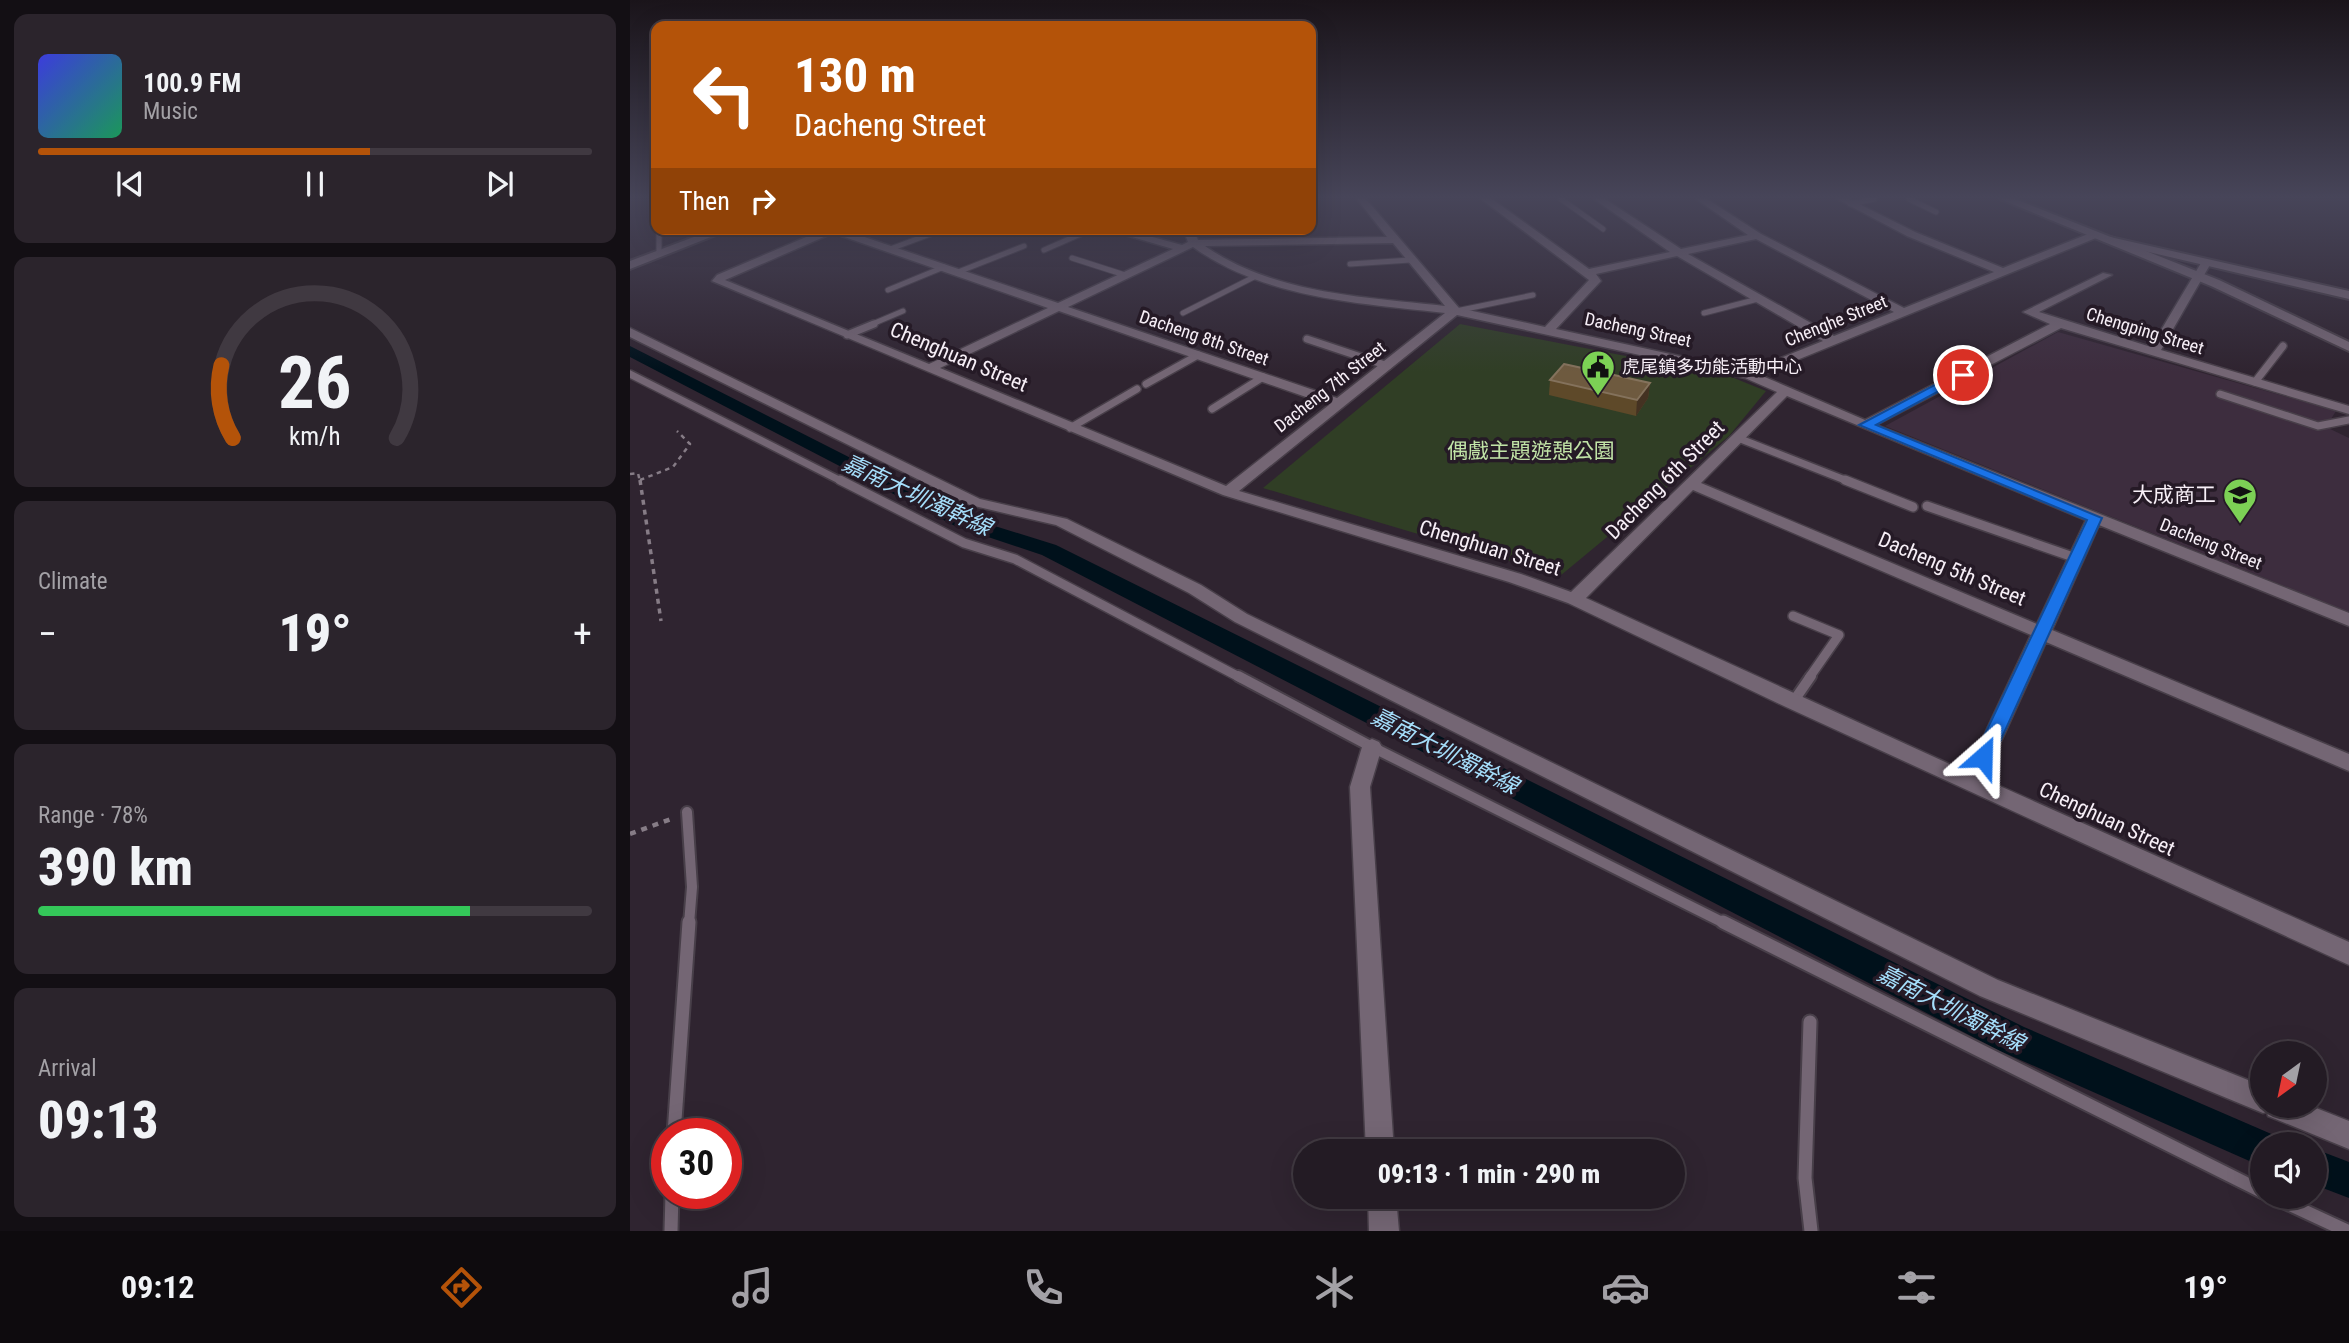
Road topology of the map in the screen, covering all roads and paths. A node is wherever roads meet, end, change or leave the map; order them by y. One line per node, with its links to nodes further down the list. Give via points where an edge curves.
1 (653, 256): 19 (main road)
2 (769, 256): 41 (street, Chenghuan Street, via 718,281)
3 (912, 256): 20 (street, Dacheng 8th Street)
4 (997, 256): 22 (lane)
5 (1165, 256): 25 (street)
6 (1209, 256): 27 (street, Dacheng Street)
7 (1407, 256): 17 (street)
8 (1564, 256): 23 (street)
9 (1662, 256): 23 (street)
10 (1685, 256): 31 (street)
11 (1796, 256): 35 (street)
12 (1965, 256): 24 (street)
13 (2041, 256): 24 (street, Chenghe Street)
14 (2158, 256): 21 (main road)
15 (2165, 256): 21 (main road)
16 (1072, 258): 25 (lane)
17 (1410, 260): 18 (lane); 34 (street)
18 (1350, 264)
19 (630, 265)
20 (944, 267): 22 (street, Dacheng 8th Street); 28 (lane)
21 (2202, 270): 30 (main road); 42 (main road); 46 (main road); 47 (street)
22 (958, 272): 32 (street, Dacheng 8th Street)
23 (1586, 272): 39 (street, via 1595,281)
24 (2003, 272): 35 (street, Chenghe Street)
25 (1125, 275): 32 (street)
26 (2108, 275): 38 (street, via 2029,312)
27 (1254, 277): 34 (street, Dacheng Street, via 1308,292); 36 (lane)
28 (888, 290)
29 (1533, 295): 34 (lane)
30 (2349, 295)
31 (1758, 299): 37 (lane); 44 (street)
32 (1057, 306): 48 (street, Dacheng 8th Street); 50 (street)
33 (903, 311): 41 (lane)
34 (1455, 311): 39 (street, Dacheng Street); 49 (street, Dacheng 7th Street)
35 (1903, 312): 44 (street, Chenghe Street)
36 (1183, 313)
37 (1704, 313)
38 (2060, 324): 47 (street, Chengping Street); 63 (street, Chengping Street)
39 (1548, 331): 52 (street, Dacheng Street)
40 (630, 332): 88 (street, via 975,502 1061,522 1195,589 1241,618 1989,988)
41 (847, 335): 50 (street, Chenghuan Street)
42 (2349, 335)
43 (1307, 339): 49 (lane)
44 (1833, 341): 52 (street, Chenghe Street)
45 (2283, 346): 54 (lane)
46 (2349, 347)
47 (2154, 352): 54 (street, Chengping Street)
48 (1198, 355): 53 (street, Dacheng 8th Street); 55 (lane)
49 (1388, 366): 59 (street, Dacheng 7th Street)
50 (928, 369): 64 (street, Chenghuan Street)
51 (630, 374): 81 (lane, via 964,543 1015,559)
52 (1749, 375): 57 (street, Dacheng Street)
53 (1263, 377): 59 (street, Dacheng 8th Street); 60 (lane)
54 (2255, 382): 61 (street, Chengping Street)
55 (1146, 384)
56 (1137, 388): 64 (lane)
57 (1785, 391): 63 (street, Dacheng Street); 66 (street, Dacheng 6th Street)
58 (2220, 394): 62 (lane, via 2318,426)
59 (1340, 404): 70 (street, Dacheng 7th Street)
60 (1212, 409)
61 (2349, 410)
62 (2349, 420)
63 (1866, 425): 73 (street, Dacheng Street)
64 (1070, 428): 70 (street, Chenghuan Street)
65 (677, 431): 68 (path, via 690,444 673,467)
66 (1738, 438): 69 (street, Dacheng 6th Street); 72 (lane)
67 (630, 474): 68 (path, via 638,473)
68 (640, 480): 78 (path)
69 (1691, 484): 75 (street, Dacheng 6th Street); 79 (street, Dacheng 5th Street)
70 (1228, 492): 75 (street, Chenghuan Street)
71 (1927, 506): 74 (lane)
72 (1913, 507)
73 (2095, 518): 74 (street); 77 (street, Dacheng Street)
74 (2076, 558): 79 (street)
75 (1574, 599): 80 (street, Chenghuan Street)
76 (1793, 616): 80 (lane, via 1839,635)
77 (2349, 620)
78 (661, 621)
79 (2042, 632): 82 (street, Dacheng 5th Street); 83 (street)
80 (1793, 702): 83 (street, Chenghuan Street)
81 (1372, 747): 92 (street, via 1360,787); 93 (lane)
82 (2349, 762)
83 (1972, 782): 86 (street, Chenghuan Street)
84 (687, 812): 85 (path); 89 (lane, via 692,887)
85 (630, 834)
86 (2349, 954)
87 (1810, 1022): 99 (lane, via 1805,1178)
88 (2250, 1095)
89 (675, 1118)
90 (2307, 1118): 91 (street)
91 (2349, 1135)
92 (1379, 1139)
93 (2250, 1186)
94 (672, 1209): 97 (lane)
95 (1383, 1209): 98 (street)
96 (2300, 1209): 100 (lane)
97 (671, 1231)
98 (1384, 1231)
99 (1811, 1231)
100 (2347, 1231)

